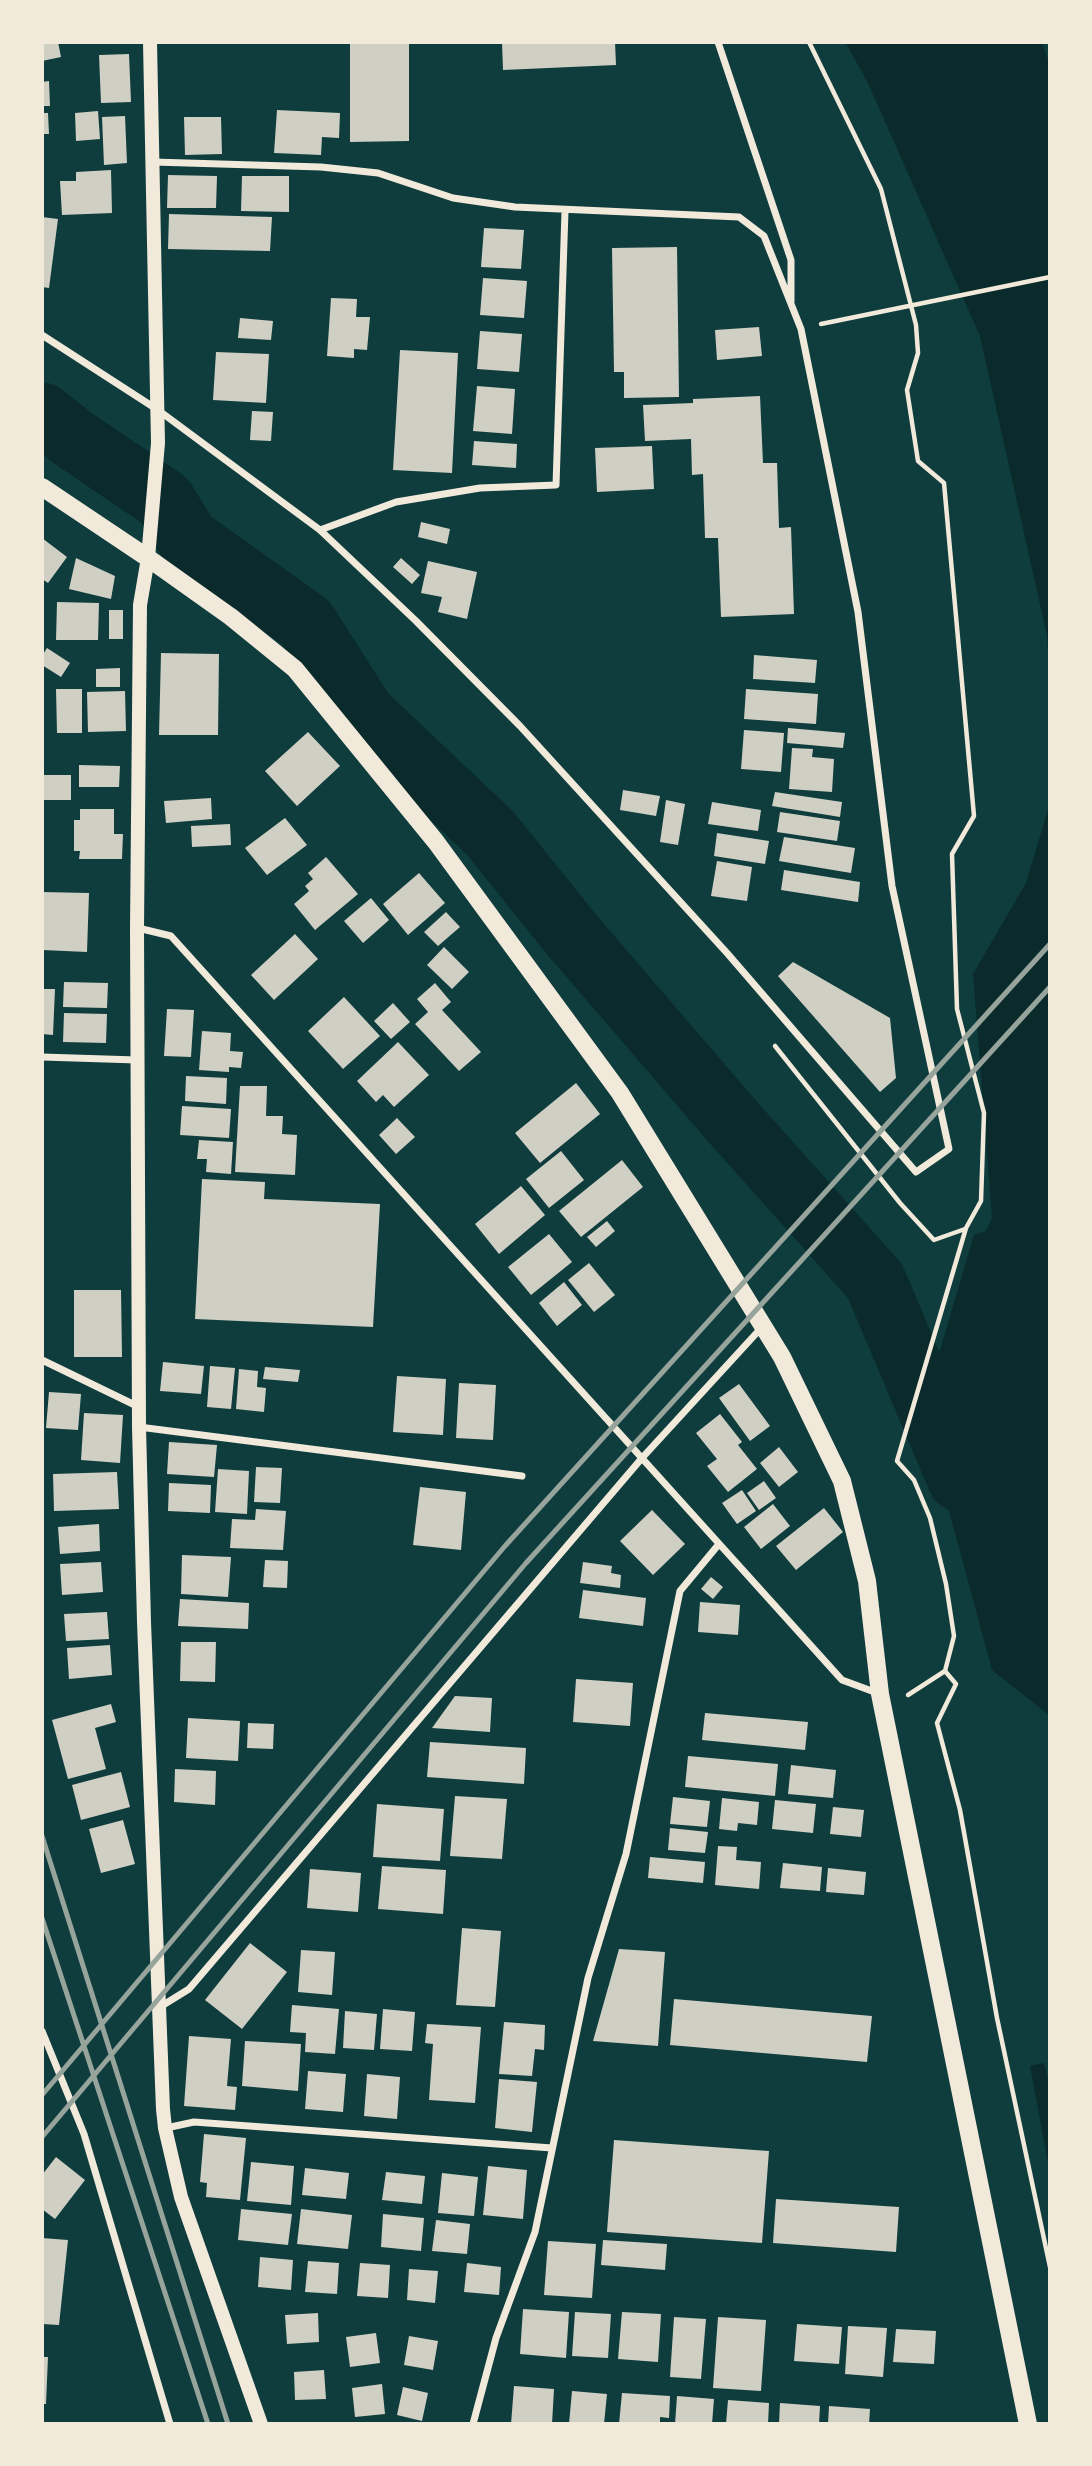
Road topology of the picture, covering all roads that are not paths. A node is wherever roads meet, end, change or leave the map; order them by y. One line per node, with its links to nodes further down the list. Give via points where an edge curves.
1 (150, 42): 3 (main road)
2 (718, 42): 5 (street, via 791,260)
3 (153, 162): 4 (street, via 378,173 453,198); 7 (main road)
4 (565, 211): 5 (street, via 739,217 764,236); 9 (street, via 556,485 480,488 396,502)
5 (791, 306): 9 (street, via 801,329 858,612 892,886 949,1150 916,1172 727,953 520,726)
6 (42, 335): 7 (street)
7 (158, 410): 9 (street); 10 (main road)
8 (42, 488): 10 (main road)
9 (320, 530)
10 (148, 558): 11 (main road, via 140,605); 14 (main road, via 295,669 436,842 620,1093)
11 (137, 928): 13 (main road); 18 (street, via 172,936)
12 (42, 1057): 13 (street)
13 (137, 1060): 16 (main road)
14 (763, 1326): 18 (street); 21 (main road, via 842,1481 867,1581)
15 (42, 1360): 16 (street)
16 (139, 1408): 17 (main road)
17 (139, 1427): 19 (street); 22 (main road)
18 (642, 1458): 20 (street); 22 (street, via 190,1989)
19 (522, 1476)
20 (719, 1544): 21 (street, via 842,1680); 25 (street, via 680,1591 626,1854 588,1978)
21 (882, 1702): 29 (main road)
22 (160, 2007): 24 (main road)
23 (42, 2031): 26 (street, via 84,2134)
24 (165, 2128): 25 (street, via 194,2122); 27 (main road, via 181,2197)
25 (552, 2148): 28 (street, via 535,2232 496,2338)
26 (170, 2424)
27 (261, 2424)
28 (472, 2424)
29 (1028, 2424)

